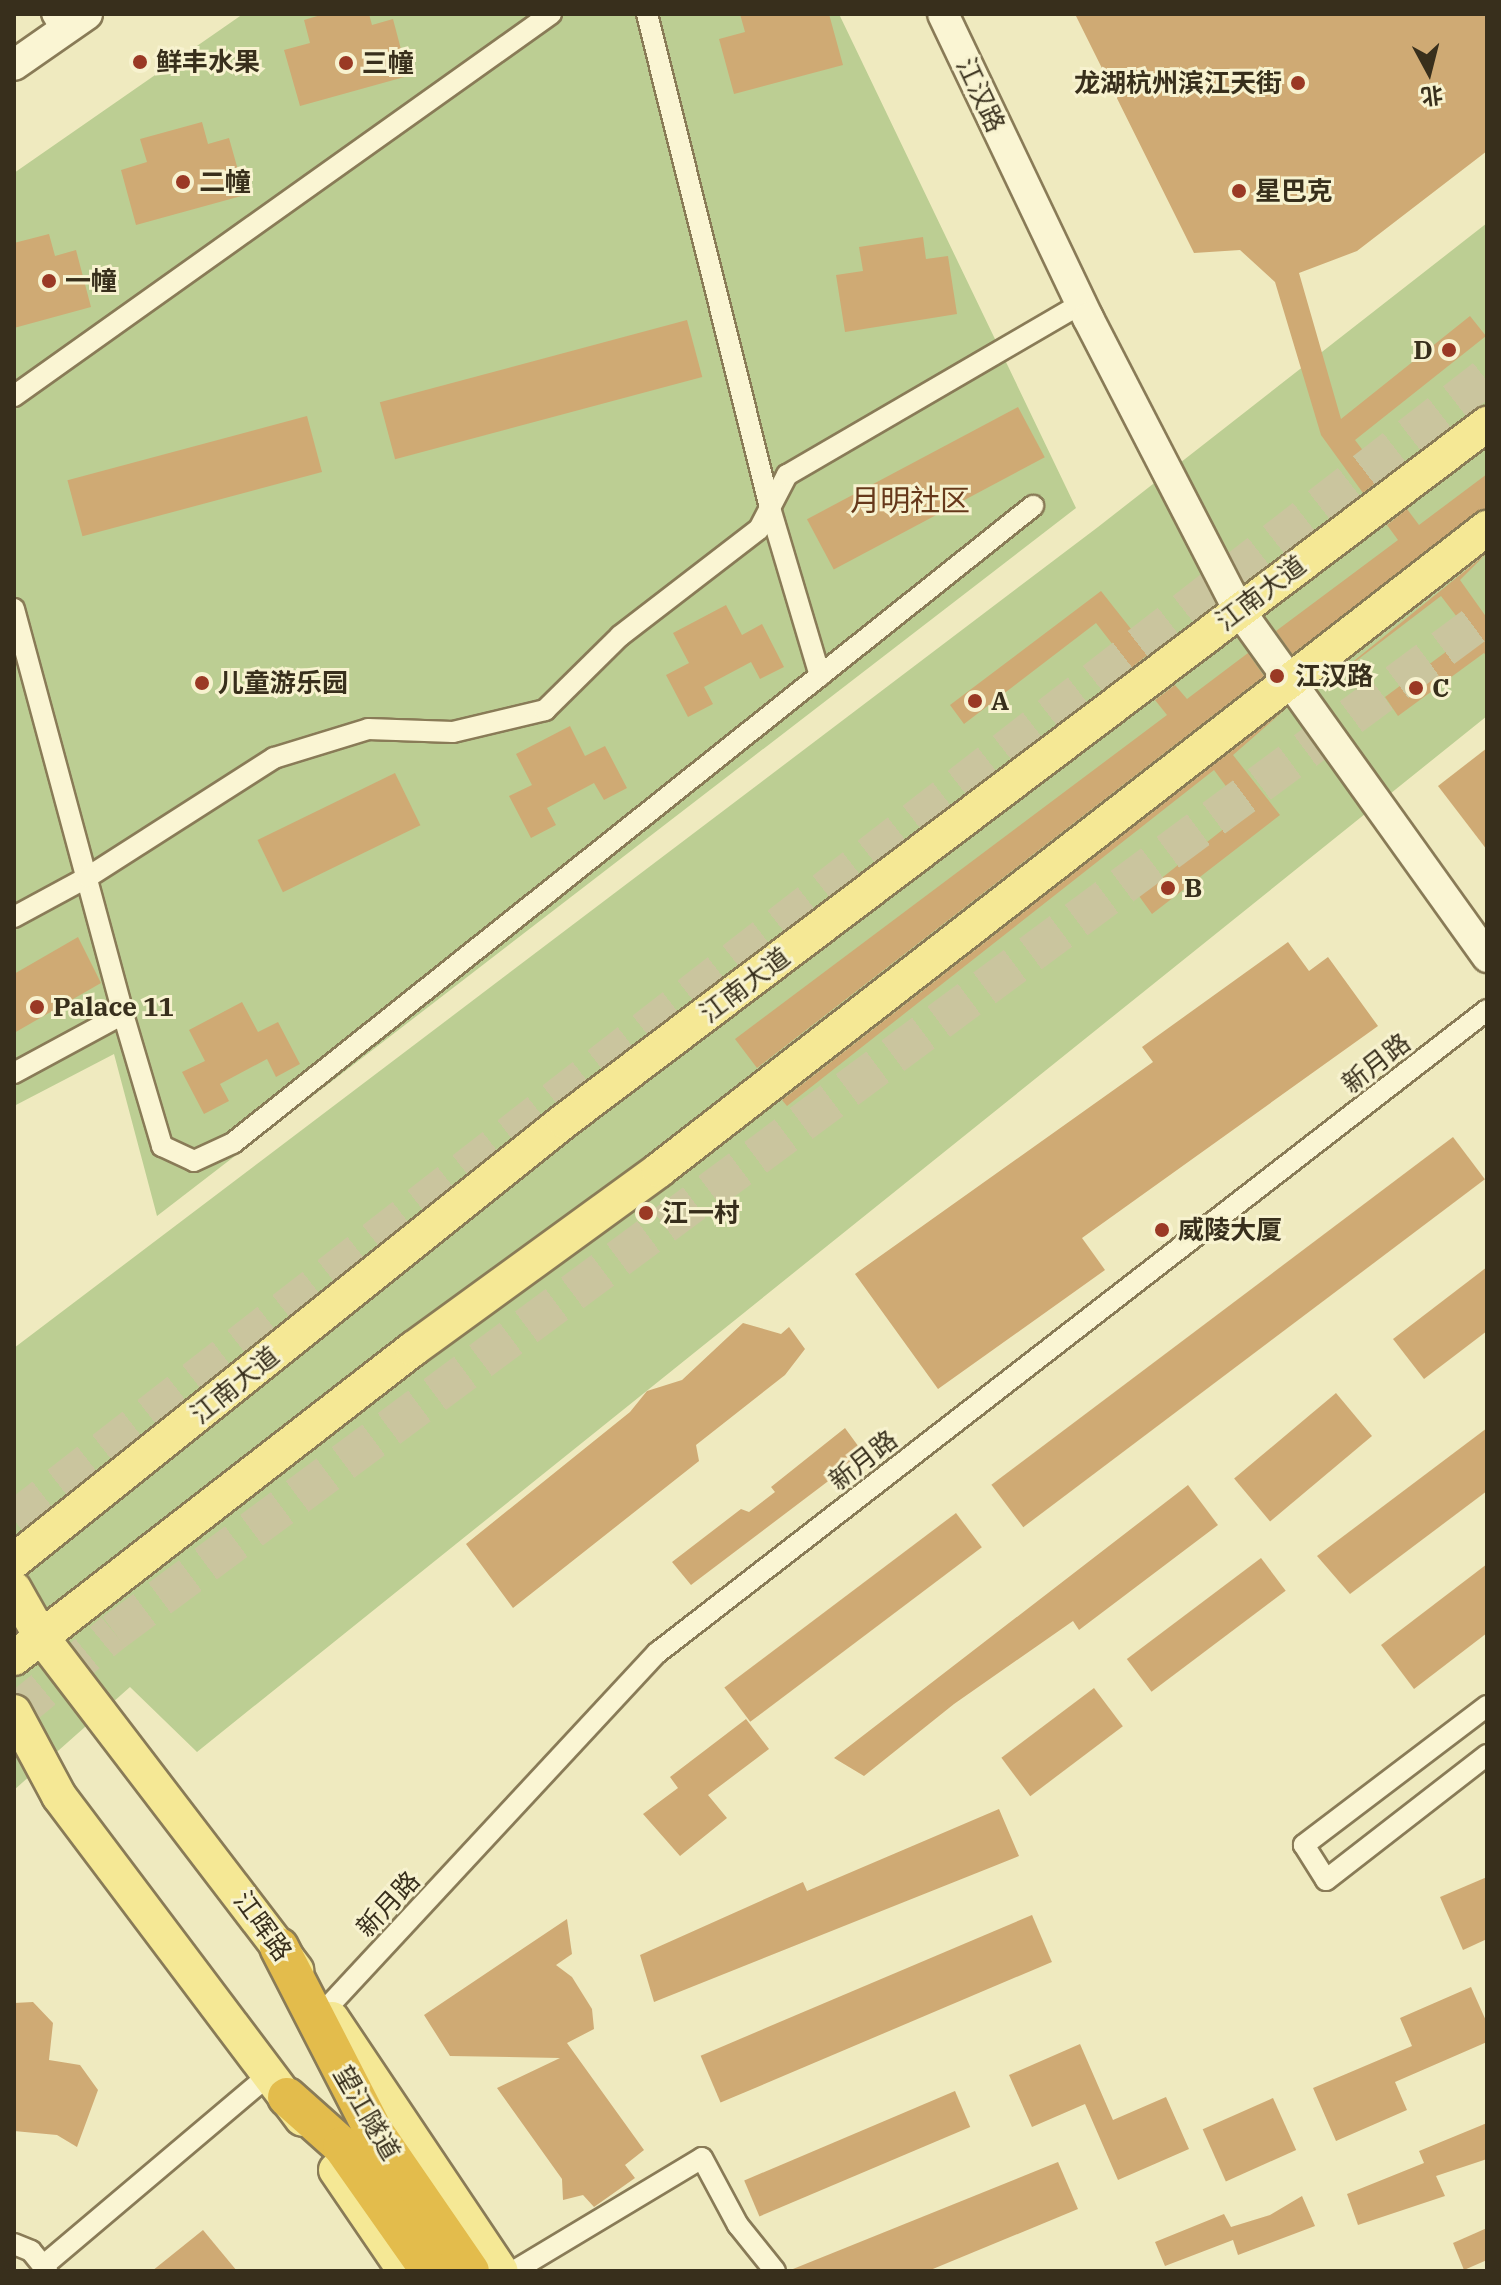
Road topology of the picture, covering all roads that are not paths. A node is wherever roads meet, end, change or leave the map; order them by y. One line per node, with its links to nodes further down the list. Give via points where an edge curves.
1 (551, 14): 7 (street)
2 (647, 14): 10 (street)
3 (943, 14): 6 (street, 江汉路)
4 (67, 20): 5 (street)
5 (14, 65)
6 (1081, 304): 10 (street, via 787,475); 13 (street, 江汉路)
7 (14, 396)
8 (1487, 424): 13 (main road, 江南大道)
9 (1033, 506): 14 (street)
10 (770, 508): 14 (street); 16 (street, via 759,529 620,636 545,710 453,732 368,729 274,758)
11 (1487, 528): 15 (main road)
12 (14, 609): 16 (street)
13 (1239, 610): 15 (street, 江汉路); 22 (main road, 江南大道, via 564,1121)
14 (820, 676): 20 (street, via 233,1143 194,1161 162,1146)
15 (1288, 679): 18 (street, 江汉路); 24 (main road, via 659,1170)
16 (88, 877): 17 (street); 20 (street)
17 (14, 917)
18 (1487, 957)
19 (1487, 1010): 30 (street, 新月路, via 657,1653)
20 (123, 1014): 21 (street)
21 (14, 1073)
22 (14, 1561)
23 (14, 1589): 24 (main road, 江晖路)
24 (40, 1635): 25 (main road); 29 (main road, 江晖路)
25 (14, 1658)
26 (1487, 1706): 28 (street, via 1304,1845 1326,1880)
27 (14, 1712): 31 (main road, via 59,1796)
28 (1487, 1755)
29 (279, 1947): 30 (main road, 江晖路); 36 (highway, 望江隧道, via 373,2130)
30 (325, 2010): 37 (main road, 江晖路)
31 (278, 2086): 33 (street); 34 (main road); 35 (highway, 望江隧道, via 342,2146)
32 (14, 2244): 33 (street)
33 (45, 2269)
34 (405, 2271)
35 (430, 2271)
36 (470, 2271)
37 (501, 2271)
38 (514, 2271): 39 (street, via 702,2158 738,2225)
39 (775, 2271)

